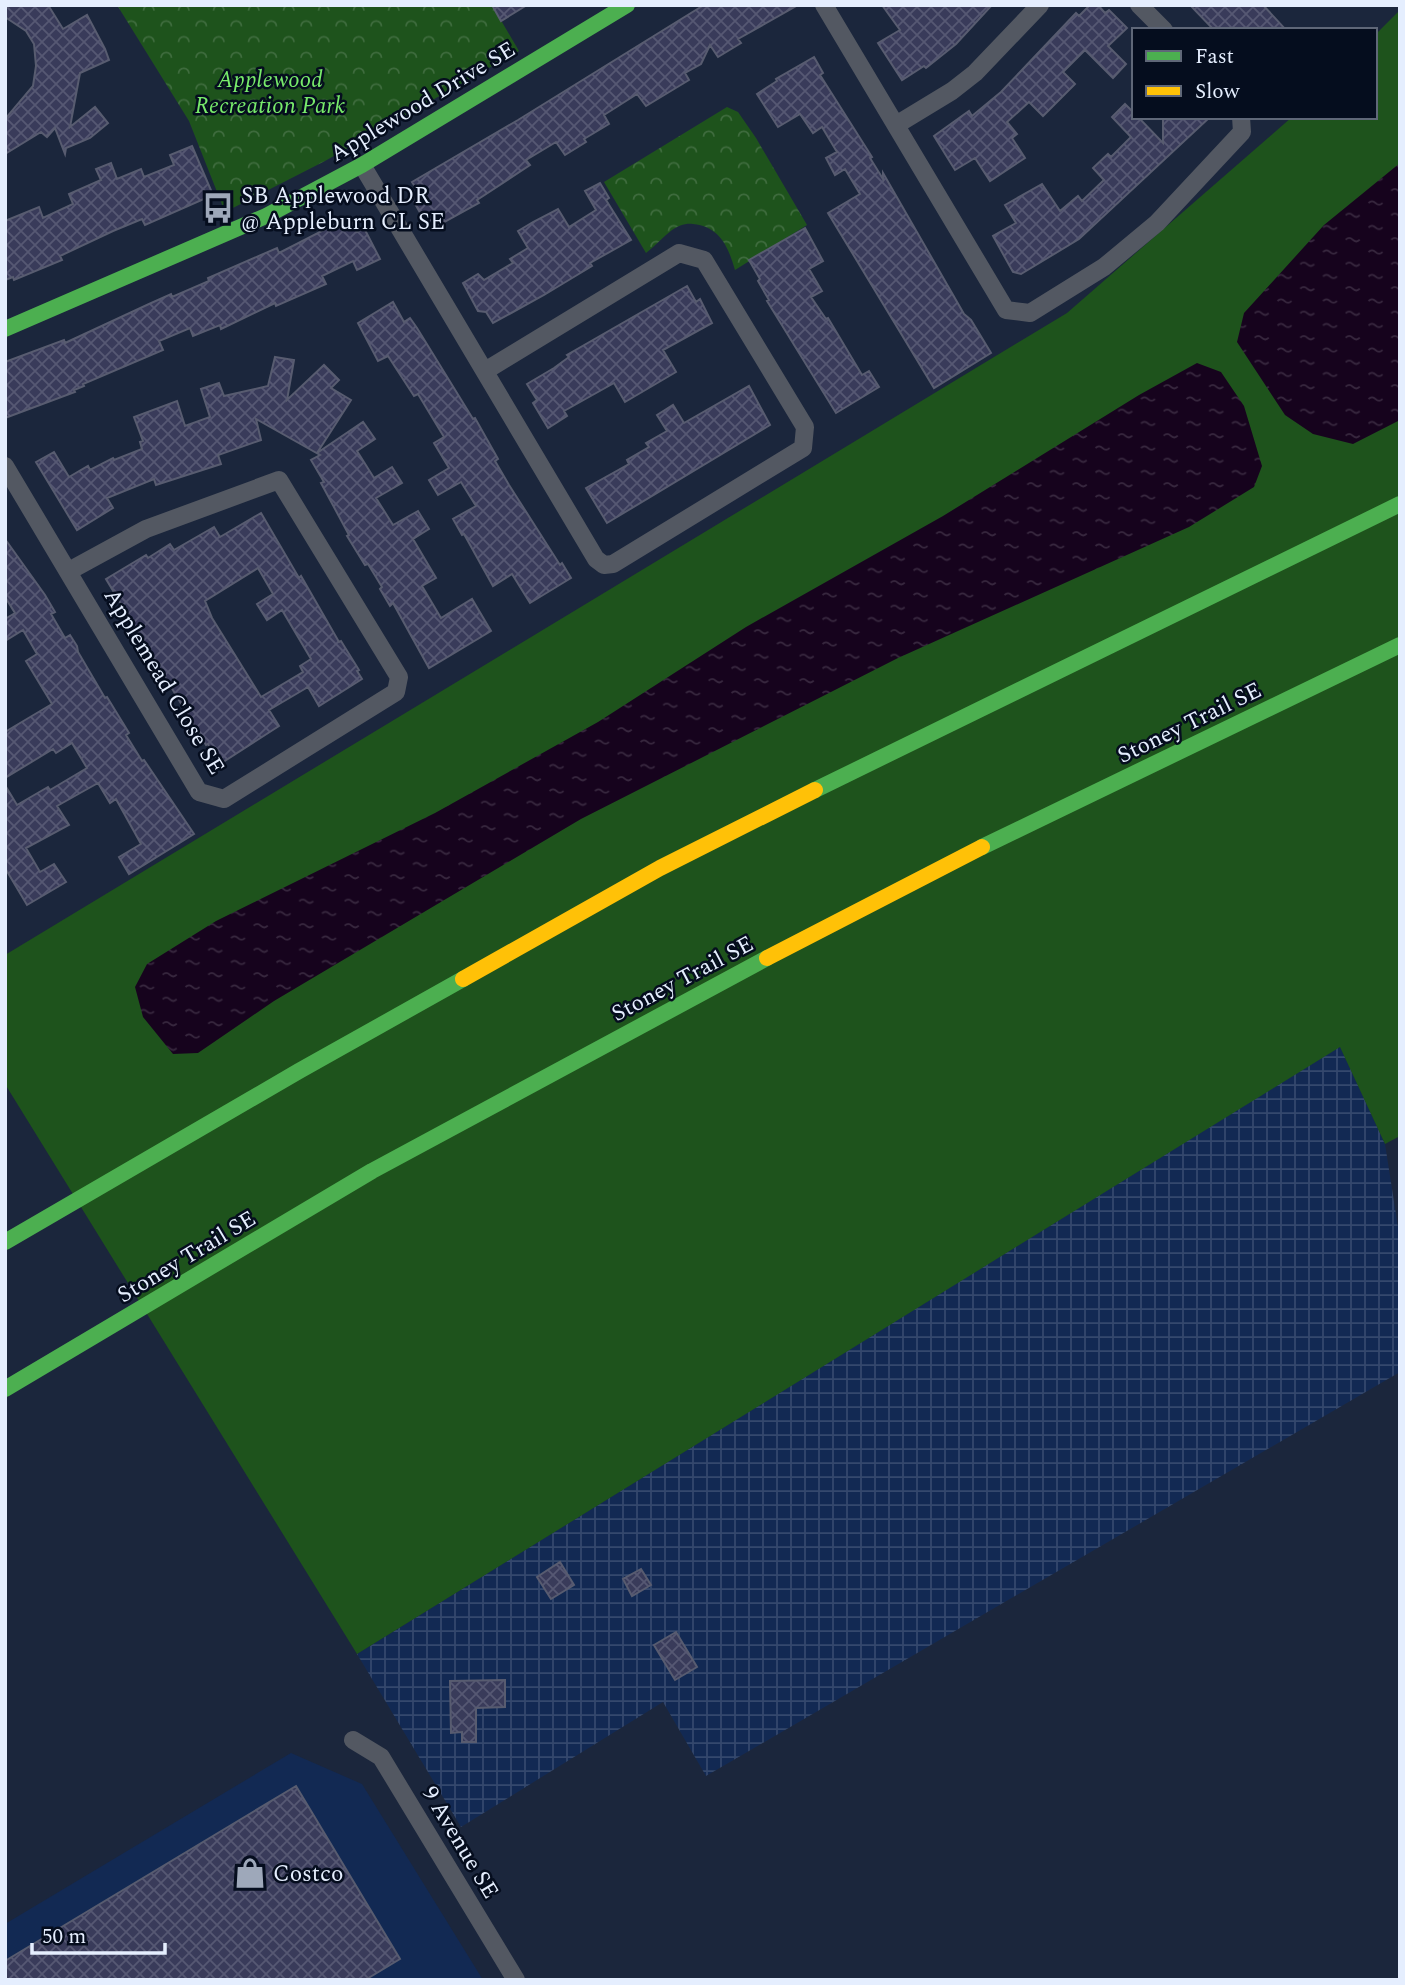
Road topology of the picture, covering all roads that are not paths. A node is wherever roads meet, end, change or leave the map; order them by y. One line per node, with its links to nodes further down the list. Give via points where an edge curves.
1 (627, 5): 8 (main road, Applewood Drive SE)
2 (824, 5): 7 (street)
3 (1040, 5): 7 (street, via 975,73)
4 (1139, 5): 5 (street)
5 (1162, 28)
6 (1241, 119): 7 (street, via 1241,132 1157,223 1104,267 1030,313 1006,310)
7 (896, 125)
8 (362, 165): 9 (main road, Applewood Drive SE, via 266,216); 10 (street)
9 (5, 329)
10 (485, 371): 10 (street, via 596,559 604,565 613,564 803,448 805,427 704,260 678,253)
11 (5, 466): 13 (street, Applemead Close SE)
12 (1400, 504): 15 (main road, via 660,868)
13 (69, 571): 13 (street, Applemead Close SE, via 199,792 224,799 396,692 399,677 279,480 146,529)
14 (1400, 645): 16 (main road, Stoney Trail SE, via 981,847 735,975 373,1171)
15 (5, 1242)
16 (186, 1283): 17 (main road, via 160,1315); 18 (main road, Stoney Trail SE)
17 (113, 1344)
18 (5, 1389)
19 (353, 1740): 20 (street, 9 Avenue SE, via 381,1757)
20 (516, 1980)

